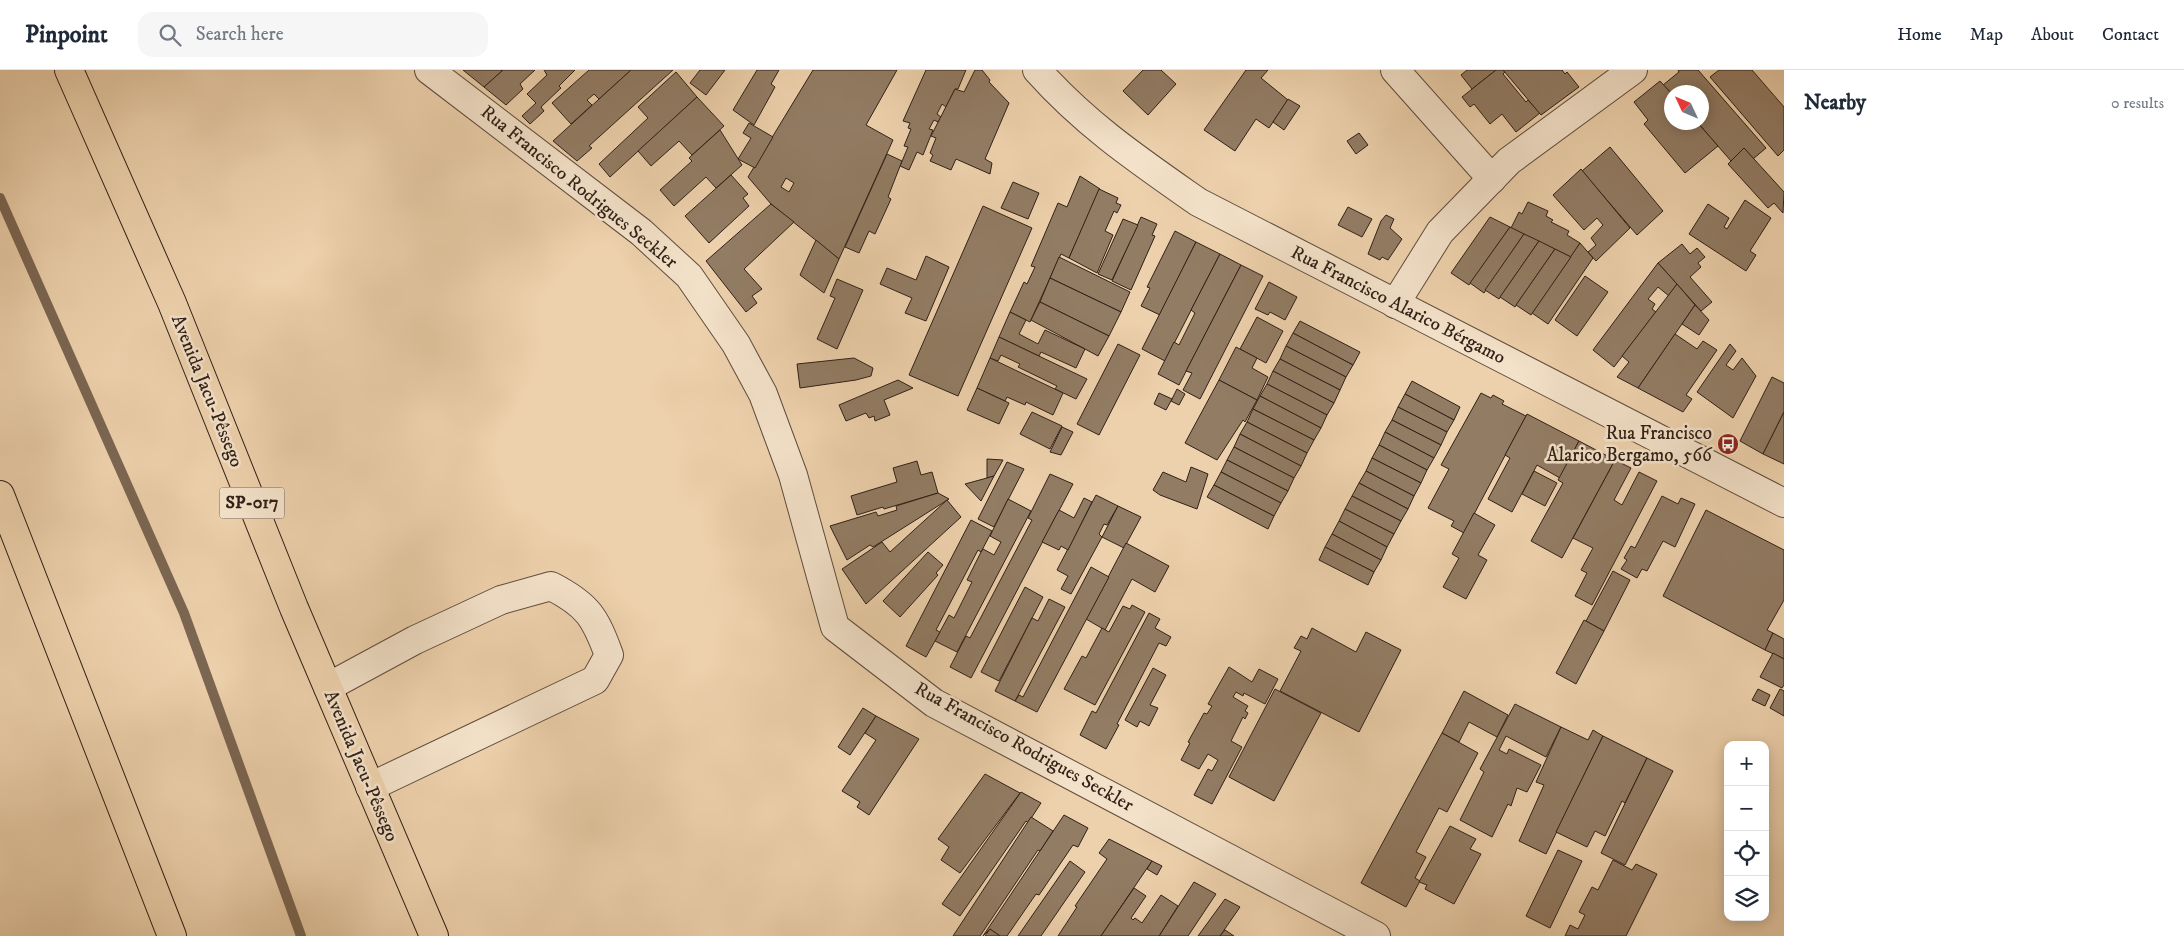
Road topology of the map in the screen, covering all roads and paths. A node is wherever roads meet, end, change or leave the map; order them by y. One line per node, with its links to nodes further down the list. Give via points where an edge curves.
1 (69, 70): 10 (highway, Avenida Jacu-Pêssego / SP-017, via 172,303)
2 (429, 70): 14 (street, Rua Francisco Rodrigues Seckler, via 641,232 689,276 736,344 762,394 794,475 835,627 934,703)
3 (1037, 70): 7 (street, Rua Francisco Alarico Bérgamo, via 1066,102 1121,148 1198,202)
4 (1395, 70): 6 (street)
5 (1633, 70): 6 (street, via 1509,161)
6 (1492, 178): 7 (street, via 1440,232)
7 (1395, 304): 9 (street, Rua Francisco Alarico Bérgamo)
8 (0, 495): 12 (highway)
9 (1784, 503)
10 (328, 687): 11 (highway, Avenida Jacu-Pêssego / SP-017); 11 (street, via 415,640 500,600 551,586 571,596 596,620 609,655 596,680)
11 (370, 787): 13 (highway, Avenida Jacu-Pêssego / SP-017)
12 (172, 936)
13 (434, 936)
14 (1376, 936)

